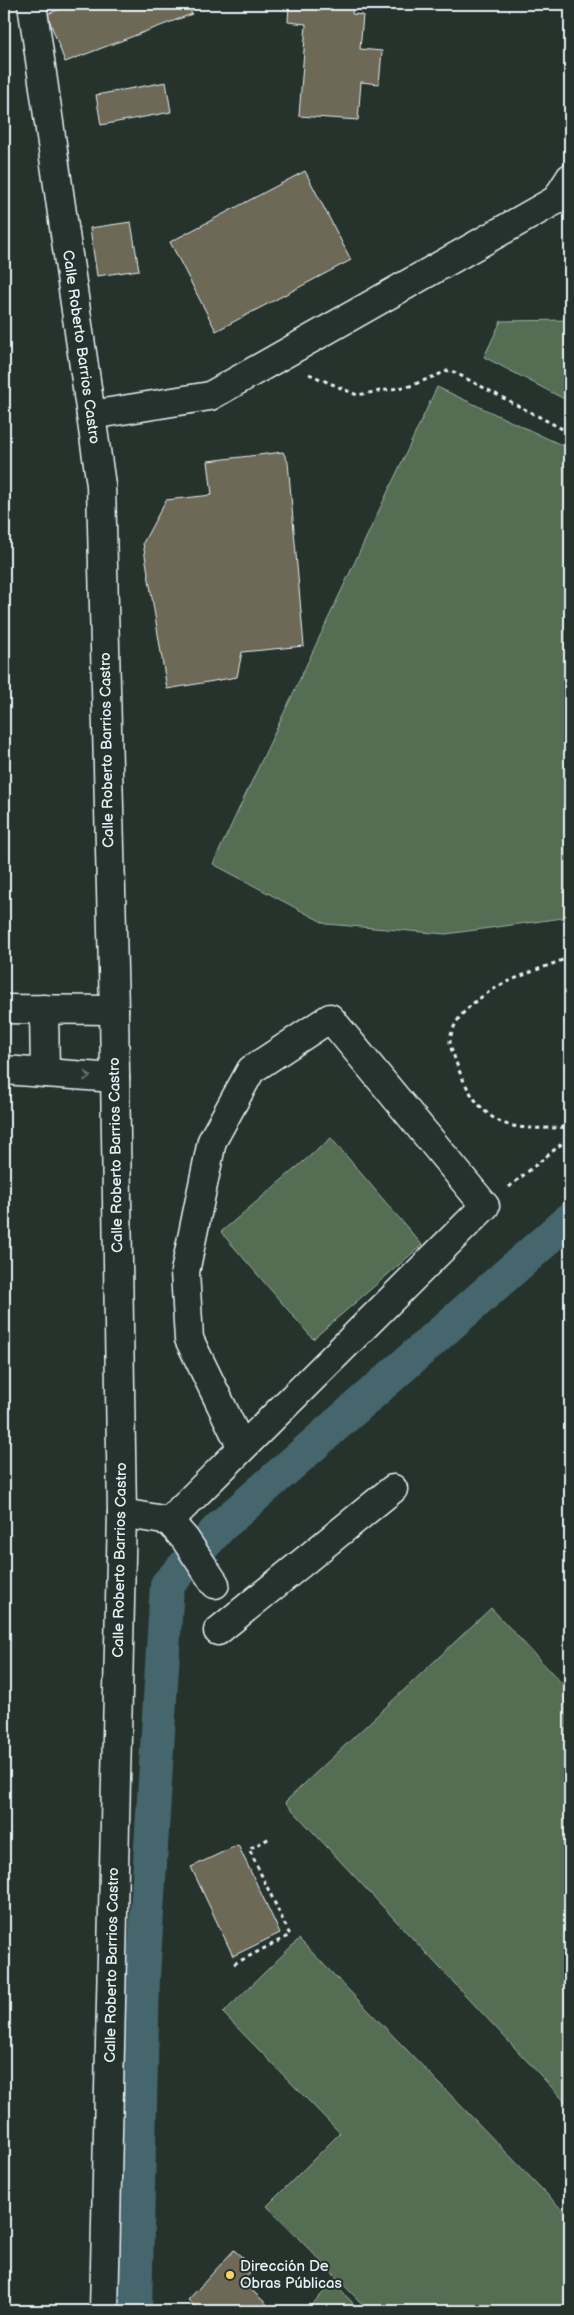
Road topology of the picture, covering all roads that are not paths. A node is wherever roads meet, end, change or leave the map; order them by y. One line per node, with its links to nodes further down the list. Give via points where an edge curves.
1 (32, 4): 3 (street, Calle Roberto Barrios Castro)
2 (570, 178): 3 (street, via 556,200 210,396)
3 (91, 415): 6 (street, Calle Roberto Barrios Castro, via 101,485)
4 (4, 1009): 5 (street)
5 (44, 1009): 6 (street); 8 (street)
6 (114, 1010): 9 (street, Calle Roberto Barrios Castro)
7 (4, 1070): 8 (street)
8 (45, 1073): 9 (street, one-way to 9)
9 (115, 1078): 12 (street, Calle Roberto Barrios Castro)
10 (242, 1448): 10 (street, via 189,1338 185,1272 212,1141 251,1070 330,1018 485,1206); 13 (street)
11 (393, 1489): 15 (street)
12 (122, 1513): 13 (street); 16 (street, Calle Roberto Barrios Castro)
13 (177, 1530): 14 (street)
14 (215, 1584)
15 (218, 1631)
16 (104, 2311)

